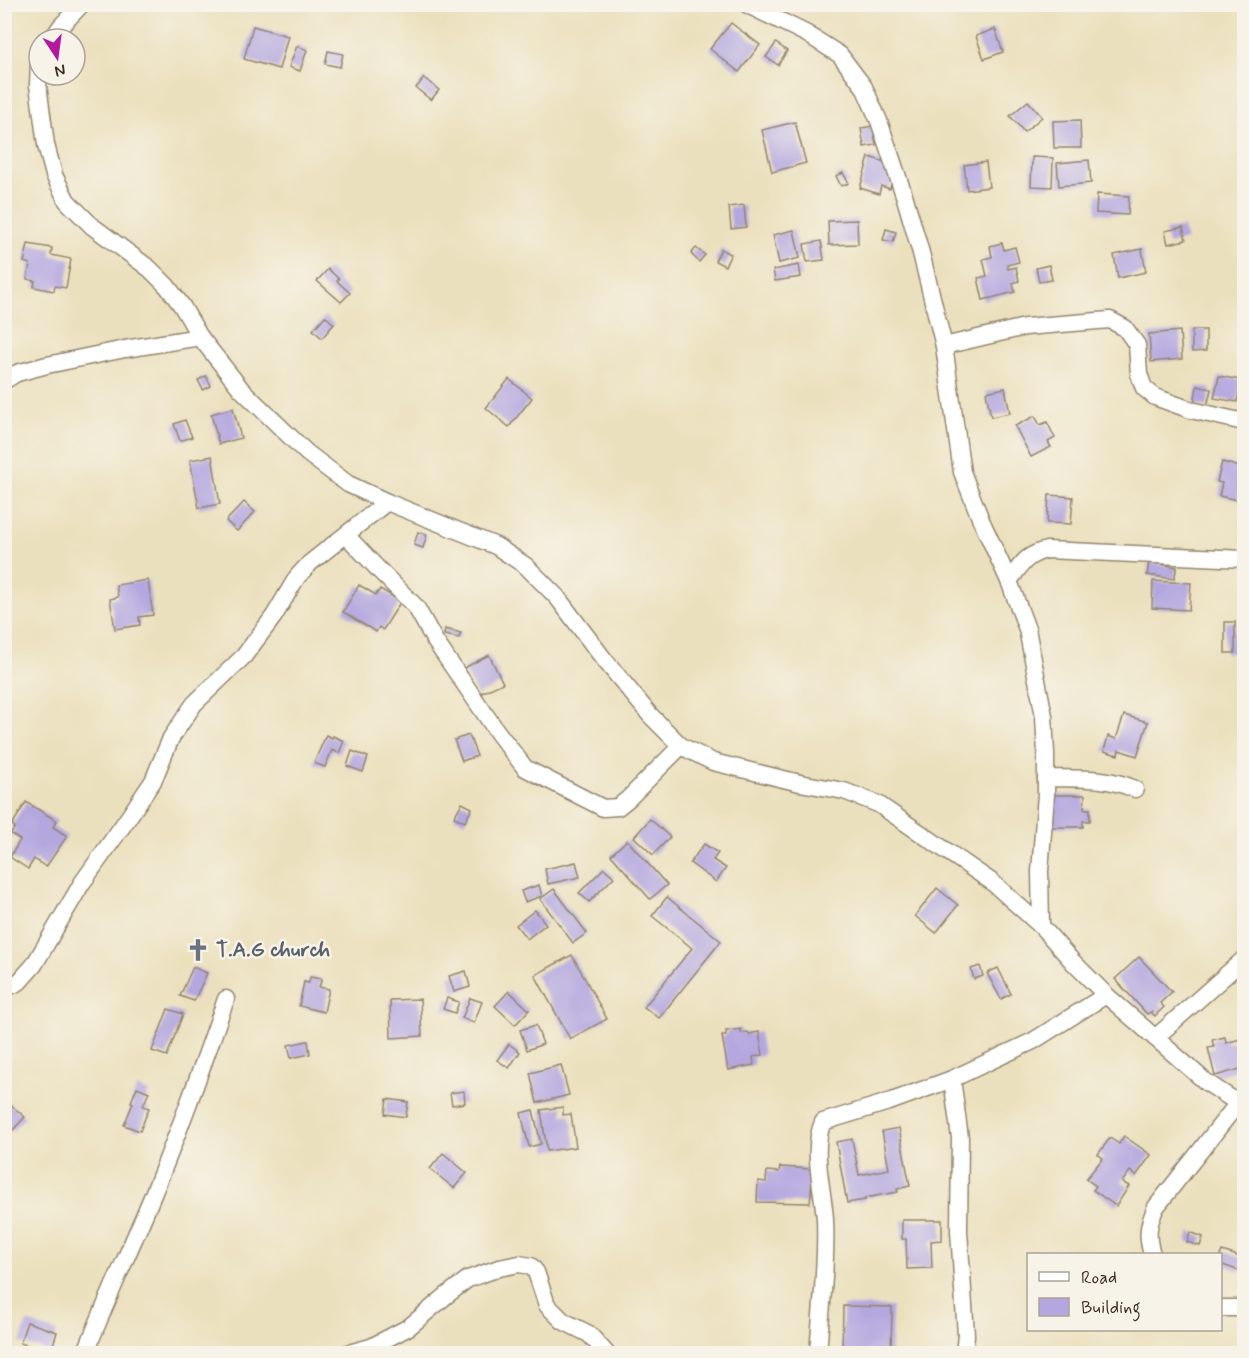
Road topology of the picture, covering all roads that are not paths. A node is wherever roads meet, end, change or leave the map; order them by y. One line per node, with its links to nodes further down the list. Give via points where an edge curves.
1 (82, 4): 3 (street)
2 (746, 4): 6 (street, via 807,34 840,56 864,87 905,198)
3 (61, 27)
4 (38, 87): 5 (street, via 46,145 54,175 67,201 167,286)
5 (200, 337): 7 (street, via 47,365); 9 (street, via 241,389 307,453 348,484)
6 (944, 346): 8 (street, via 1025,327 1110,320 1125,328 1137,345 1139,374 1144,388 1155,397); 12 (street, via 962,472)
7 (4, 381)
8 (1245, 423)
9 (387, 502): 10 (street); 13 (street, via 496,546 526,566 557,597 650,716)
10 (346, 535): 13 (street, via 416,607 435,641 525,768 603,808 618,807); 18 (street, via 297,577 244,656 194,704 171,738 153,781 82,883 34,965 19,982)
11 (1245, 560): 12 (street, via 1047,550 1026,559)
12 (1009, 581): 14 (street, via 1026,629 1044,716)
13 (681, 746): 16 (street, via 713,762 844,791 878,804 992,882)
14 (1046, 778): 15 (street, via 1105,779); 16 (street)
15 (1135, 789)
16 (1041, 927): 19 (street)
17 (1245, 959): 21 (street)
18 (4, 989)
19 (1106, 995): 21 (street); 22 (street, via 1033,1041)
20 (226, 999): 27 (street, via 185,1114)
21 (1155, 1038): 23 (street, via 1206,1082)
22 (952, 1079): 30 (street, via 823,1122 818,1155 825,1219 824,1277); 31 (street, via 960,1138)
23 (1242, 1103): 24 (street, via 1156,1207 1148,1226)
24 (1152, 1253)
25 (1222, 1308): 26 (street)
26 (1245, 1308)
27 (85, 1353)
28 (345, 1353): 29 (street, via 371,1347 409,1327 468,1279 519,1264 531,1266 536,1272 547,1305 563,1321 589,1334)
29 (607, 1353)
30 (818, 1353)
31 (964, 1353)

